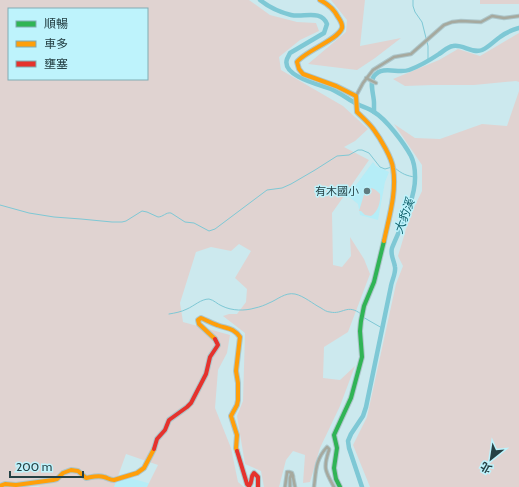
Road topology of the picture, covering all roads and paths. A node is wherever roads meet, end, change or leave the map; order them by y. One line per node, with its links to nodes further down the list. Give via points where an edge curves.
1 (320, 0): 5 (street, via 335,11 342,23 341,32 300,58 297,62 299,69 303,74 336,86)
2 (519, 16): 3 (street, via 492,16 481,22 461,20 444,25 413,52 394,57 373,70)
3 (367, 78): 4 (street); 5 (street)
4 (376, 83)
5 (356, 98): 14 (street, via 358,114 383,142 393,166 394,185 388,227 377,273 361,321 362,357 351,398 334,435 337,448 334,468)
6 (293, 476): 9 (street, via 292,472 286,473); 10 (street, via 290,476); 11 (street)
7 (0, 486): 8 (street, via 53,480 71,470 78,471 86,478 97,476 114,480 141,470 169,420 191,403 218,345 199,324 198,320 201,318 232,329 240,338 236,371 238,400 231,416 237,435 236,448 247,484 251,484 254,473 258,478)
8 (258, 487)
9 (285, 487)
10 (290, 487)
11 (294, 487)
12 (314, 487): 13 (street, via 316,465 326,447 329,450 326,471)
13 (334, 487)
14 (340, 487)

